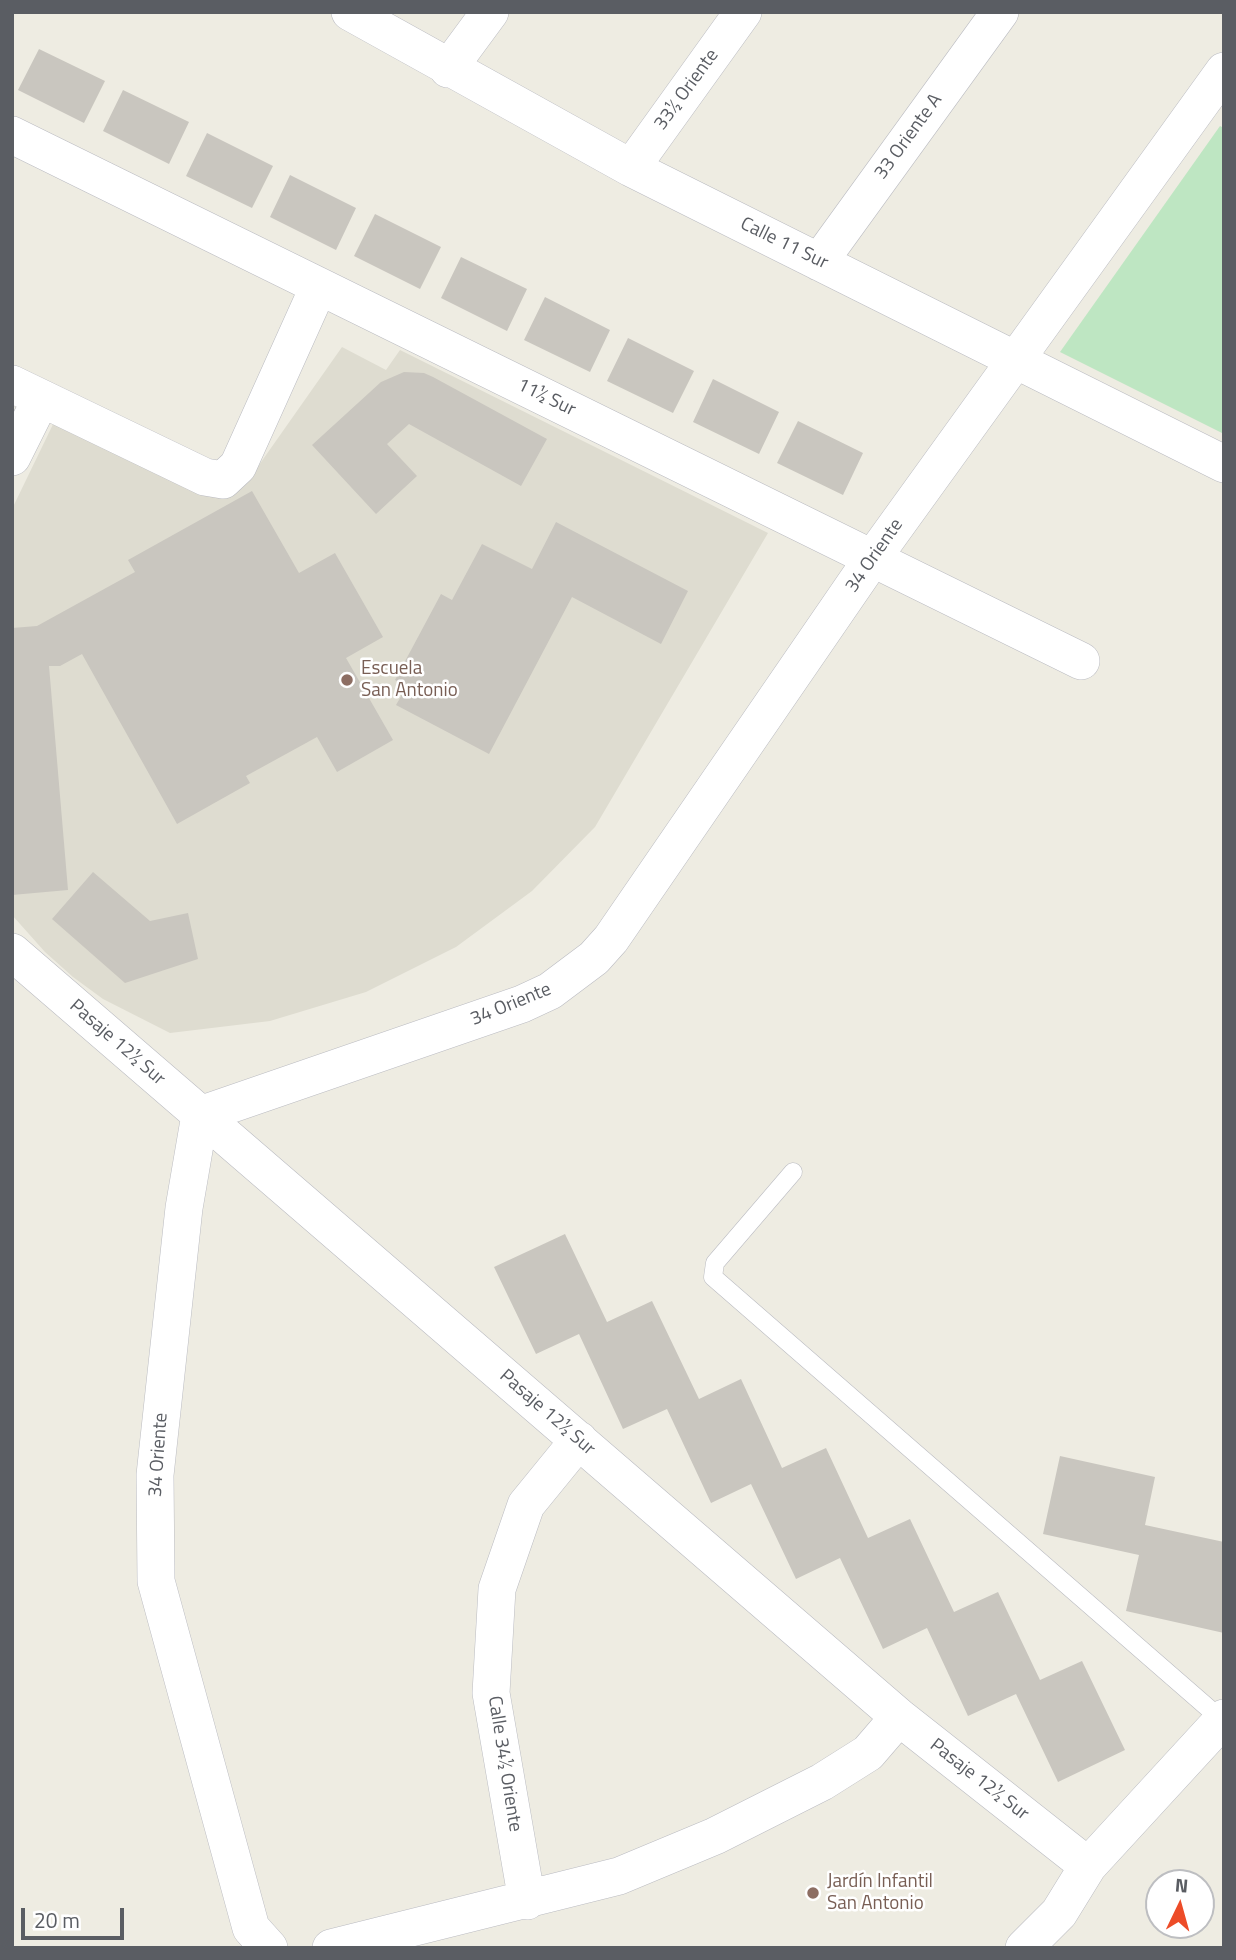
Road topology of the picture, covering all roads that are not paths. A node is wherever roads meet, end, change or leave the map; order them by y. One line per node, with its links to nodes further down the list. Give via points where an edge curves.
1 (350, 12): 5 (street, Calle 11 Sur)
2 (490, 12): 5 (street)
3 (743, 12): 8 (street, 33½ Oriente)
4 (1000, 12): 9 (street, 33 Oriente A)
5 (448, 69): 8 (street, Calle 11 Sur)
6 (1218, 91): 11 (street, 34 Oriente)
7 (12, 135): 10 (street, 11½ Sur)
8 (631, 168): 9 (street, Calle 11 Sur)
9 (819, 262): 11 (street, Calle 11 Sur)
10 (319, 286): 12 (street, via 237,466 223,480 205,477); 15 (street, 11½ Sur)
11 (1015, 359): 14 (street, Calle 11 Sur); 15 (street, 34 Oriente)
12 (27, 392): 13 (street)
13 (12, 457)
14 (1224, 464)
15 (872, 559): 16 (street, 11½ Sur); 18 (street, 34 Oriente, via 611,939 575,975 522,1004)
16 (1081, 661)
17 (12, 952): 18 (street, Pasaje 12½ Sur)
18 (200, 1115): 20 (street, Pasaje 12½ Sur); 25 (street, 34 Oriente, via 184,1208 155,1475 156,1581 251,1928)
19 (793, 1172): 22 (lane, via 715,1263 713,1277)
20 (579, 1440): 21 (street, Pasaje 12½ Sur); 24 (street, Calle 34½ Oriente, via 526,1505 497,1589 491,1693)
21 (899, 1717): 23 (street, Pasaje 12½ Sur); 24 (street, via 868,1753 822,1782 715,1836 619,1876)
22 (1223, 1719): 23 (street)
23 (1088, 1866): 27 (street, via 1059,1913)
24 (527, 1901): 26 (street)
25 (269, 1948)
26 (331, 1948)
27 (1024, 1948)

